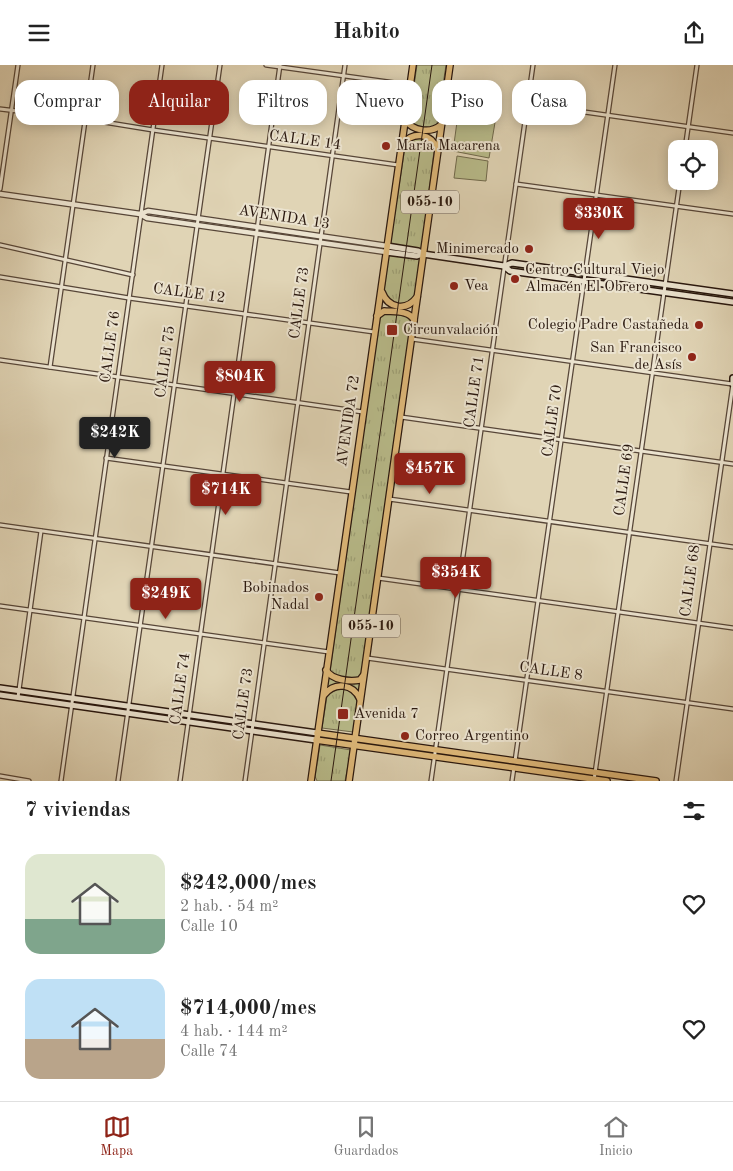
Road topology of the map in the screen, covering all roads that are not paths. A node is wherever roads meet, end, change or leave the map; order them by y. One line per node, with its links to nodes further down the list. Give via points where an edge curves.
1 (18, 65): 20 (street)
2 (93, 65): 14 (street)
3 (162, 65): 31 (street, CALLE 76)
4 (220, 65): 33 (street, CALLE 75)
5 (266, 65): 12 (street)
6 (345, 65): 13 (street, CALLE 73)
7 (413, 65): 16 (main road, AVENIDA 72 / 055-10)
8 (450, 65): 17 (main road, 055-10)
9 (533, 65): 18 (street, CALLE 71)
10 (615, 65): 23 (street, CALLE 70)
11 (697, 65): 30 (street)
12 (280, 66): 13 (street); 36 (street, CALLE 74)
13 (344, 75): 15 (street); 38 (street, CALLE 73)
14 (91, 80)
15 (377, 80)
16 (411, 80)
17 (448, 80)
18 (531, 80)
19 (0, 109): 20 (street, CALLE 14)
20 (11, 110): 21 (street, CALLE 14); 41 (street)
21 (15, 110)
22 (586, 112): 23 (street)
23 (608, 115): 30 (street); 44 (street, CALLE 70)
24 (84, 125): 45 (street)
25 (119, 125): 31 (street, CALLE 14)
26 (404, 125): 35 (main road, AVENIDA 72 / 055-10)
27 (409, 125): 28 (main road, via 432,131)
28 (441, 125): 37 (main road, 055-10)
29 (525, 125): 40 (street, CALLE 71)
30 (688, 126): 32 (street); 34 (street)
31 (153, 131): 33 (street, CALLE 14); 47 (street, CALLE 76)
32 (733, 133)
33 (209, 139): 36 (street, CALLE 14); 49 (street, CALLE 75)
34 (686, 140)
35 (402, 144): 37 (main road, via 411,136 422,135 431,139); 39 (main road, AVENIDA 72 / 055-10)
36 (269, 147): 38 (street, CALLE 14); 51 (street, CALLE 74)
37 (437, 149): 57 (main road, 055-10)
38 (332, 156): 39 (street, CALLE 14); 53 (street, CALLE 73)
39 (399, 165): 56 (main road, AVENIDA 72 / 055-10)
40 (516, 184): 44 (street); 59 (street, CALLE 71)
41 (0, 189)
42 (679, 190): 46 (street, CALLE 69)
43 (0, 194): 45 (street, AVENIDA 13)
44 (596, 195): 46 (street); 60 (street, CALLE 70)
45 (73, 204): 47 (street, AVENIDA 13); 58 (street)
46 (676, 206): 48 (street); 64 (street, CALLE 69)
47 (140, 214): 49 (street, AVENIDA 13, via 148,211); 50 (street, AVENIDA 13, via 147,218); 61 (street, CALLE 76)
48 (733, 214)
49 (200, 218): 50 (street, CALLE 75); 51 (street, AVENIDA 13)
50 (197, 225): 52 (street, AVENIDA 13); 72 (street, CALLE 75)
51 (258, 226): 52 (street, CALLE 74); 53 (street, AVENIDA 13)
52 (257, 234): 54 (street, AVENIDA 13); 73 (street, CALLE 74)
53 (321, 236): 54 (street, CALLE 73); 56 (street, AVENIDA 13)
54 (320, 242): 56 (street, AVENIDA 13); 76 (street, CALLE 73)
55 (0, 245): 58 (street)
56 (387, 249): 57 (main road, AVENIDA 13, via 418,251); 66 (main road, AVENIDA 72 / 055-10)
57 (423, 255): 59 (main road, AVENIDA 13); 69 (main road, 055-10)
58 (65, 259): 61 (street); 65 (street)
59 (504, 266): 60 (main road, AVENIDA 13, via 512,263); 63 (main road, AVENIDA 13, via 510,271); 79 (street, CALLE 71)
60 (585, 273): 63 (street, CALLE 70); 64 (main road, AVENIDA 13)
61 (132, 275): 70 (street, CALLE 76)
62 (0, 277): 65 (street, CALLE 12)
63 (584, 282): 67 (main road, AVENIDA 13); 81 (street, CALLE 70)
64 (665, 285): 67 (street, CALLE 69); 68 (main road, AVENIDA 13)
65 (62, 286): 70 (street, CALLE 12); 82 (street)
66 (381, 290): 69 (main road, via 389,303 398,307 408,305); 74 (main road, AVENIDA 72 / 055-10)
67 (664, 293): 71 (main road, AVENIDA 13); 83 (street, CALLE 69)
68 (733, 294)
69 (417, 296): 75 (main road, 055-10)
70 (129, 298): 72 (street, CALLE 12); 84 (street, CALLE 76)
71 (733, 302)
72 (186, 306): 73 (street, CALLE 12); 87 (street, CALLE 75)
73 (245, 315): 76 (street, CALLE 12); 88 (street, CALLE 74)
74 (377, 316): 75 (main road, via 384,311 397,312 410,315); 77 (main road, AVENIDA 72 / 055-10)
75 (414, 320): 78 (main road, 055-10)
76 (309, 324): 77 (street, CALLE 12); 89 (street, CALLE 73)
77 (375, 332): 90 (main road, AVENIDA 72 / 055-10)
78 (411, 339): 79 (street); 91 (main road, 055-10)
79 (492, 351): 81 (street); 92 (street, CALLE 71)
80 (0, 360): 82 (street)
81 (572, 362): 83 (street); 93 (street, CALLE 70)
82 (50, 367): 84 (street)
83 (652, 373): 86 (street); 94 (street, CALLE 69)
84 (118, 377): 87 (street); 95 (street, CALLE 76)
85 (733, 378): 86 (main road, CALLE 68)
86 (733, 384): 96 (street, CALLE 68)
87 (174, 385): 88 (street); 98 (street, CALLE 75)
88 (234, 393): 89 (street); 99 (street, CALLE 74)
89 (298, 402): 90 (street); 100 (street, CALLE 73)
90 (363, 412): 101 (main road, AVENIDA 72 / 055-10)
91 (400, 417): 92 (street); 102 (main road, 055-10)
92 (481, 429): 93 (street); 103 (street, CALLE 71)
93 (561, 440): 94 (street); 104 (street, CALLE 70)
94 (641, 451): 96 (street); 107 (street, CALLE 69)
95 (106, 458): 98 (street); 108 (street, CALLE 76)
96 (721, 463): 97 (street); 109 (street, CALLE 68)
97 (733, 465)
98 (164, 466): 99 (street); 110 (street, CALLE 75)
99 (223, 474): 100 (street); 112 (street, CALLE 74)
100 (286, 483): 101 (street); 113 (street, CALLE 73)
101 (352, 492): 114 (main road, AVENIDA 72 / 055-10)
102 (389, 499): 103 (street); 115 (main road, 055-10)
103 (470, 510): 104 (street); 116 (street, CALLE 71)
104 (550, 521): 107 (street); 117 (street, CALLE 70)
105 (0, 525): 106 (street)
106 (41, 531): 108 (street); 119 (street)
107 (629, 532): 109 (street); 120 (street, CALLE 69)
108 (94, 539): 110 (street); 121 (street, CALLE 76)
109 (709, 543): 111 (street); 122 (street, CALLE 68)
110 (152, 547): 112 (street); 123 (street, CALLE 75)
111 (733, 547)
112 (211, 556): 113 (street); 125 (street, CALLE 74)
113 (275, 565): 114 (street); 126 (street, CALLE 73)
114 (340, 573): 127 (main road, AVENIDA 72 / 055-10)
115 (377, 578): 116 (street); 128 (main road, 055-10)
116 (458, 590): 117 (street); 129 (street, CALLE 71)
117 (538, 601): 120 (street); 132 (street, CALLE 70)
118 (0, 606): 119 (street)
119 (30, 611): 121 (street); 134 (street)
120 (618, 612): 122 (street); 135 (street, CALLE 69)
121 (83, 618): 123 (street); 139 (street, CALLE 76)
122 (698, 623): 124 (street); 141 (street, CALLE 68)
123 (141, 626): 125 (street); 143 (street, CALLE 75)
124 (733, 628)
125 (200, 634): 126 (street); 146 (street, CALLE 74)
126 (264, 643): 127 (street); 148 (street, CALLE 73)
127 (329, 652): 130 (main road, AVENIDA 72 / 055-10)
128 (366, 657): 129 (street, CALLE 8); 131 (main road, 055-10)
129 (447, 669): 132 (street, CALLE 8); 153 (street, CALLE 71)
130 (326, 670): 131 (main road, via 333,678 355,681); 137 (main road, AVENIDA 72 / 055-10)
131 (364, 675): 140 (main road, 055-10)
132 (527, 680): 135 (street, CALLE 8); 155 (street, CALLE 70)
133 (0, 688): 134 (main road)
134 (19, 690): 138 (street); 139 (main road)
135 (606, 691): 141 (street, CALLE 8); 157 (street, CALLE 69)
136 (0, 695): 138 (main road)
137 (323, 696): 140 (main road, via 332,688 344,686 355,691); 150 (main road, AVENIDA 72 / 055-10)
138 (18, 697): 142 (main road)
139 (72, 698): 142 (street, CALLE 76); 143 (main road)
140 (360, 699): 152 (main road, 055-10)
141 (687, 703): 144 (street, CALLE 8); 172 (street, CALLE 68)
142 (71, 705): 145 (main road); 163 (street, CALLE 76)
143 (129, 706): 145 (street, CALLE 75); 146 (main road)
144 (733, 709)
145 (128, 713): 147 (main road); 164 (street, CALLE 75)
146 (189, 715): 147 (street, CALLE 74); 148 (main road)
147 (188, 721): 149 (main road); 165 (street, CALLE 74)
148 (252, 724): 149 (street, CALLE 73); 150 (main road)
149 (252, 731): 151 (main road); 166 (street, CALLE 73)
150 (317, 733): 151 (main road, AVENIDA 72 / 055-10); 152 (main road)
151 (316, 740): 152 (main road); 160 (main road, AVENIDA 72 / 055-10)
152 (354, 742): 153 (main road); 154 (main road); 167 (main road, 055-10)
153 (435, 750): 154 (street, CALLE 71); 155 (main road)
154 (434, 757): 156 (main road); 168 (street, CALLE 71)
155 (515, 761): 156 (street, CALLE 70); 157 (main road)
156 (514, 768): 161 (main road); 169 (street, CALLE 70)
157 (595, 772): 161 (street, CALLE 69); 171 (main road)
158 (0, 777): 159 (street)
159 (6, 779): 162 (street)
160 (312, 780)
161 (594, 780): 170 (main road)
162 (29, 781)
163 (61, 781)
164 (118, 781)
165 (180, 781)
166 (244, 781)
167 (349, 781)
168 (431, 781)
169 (512, 781)
170 (607, 781)
171 (656, 781)
172 (676, 781)

